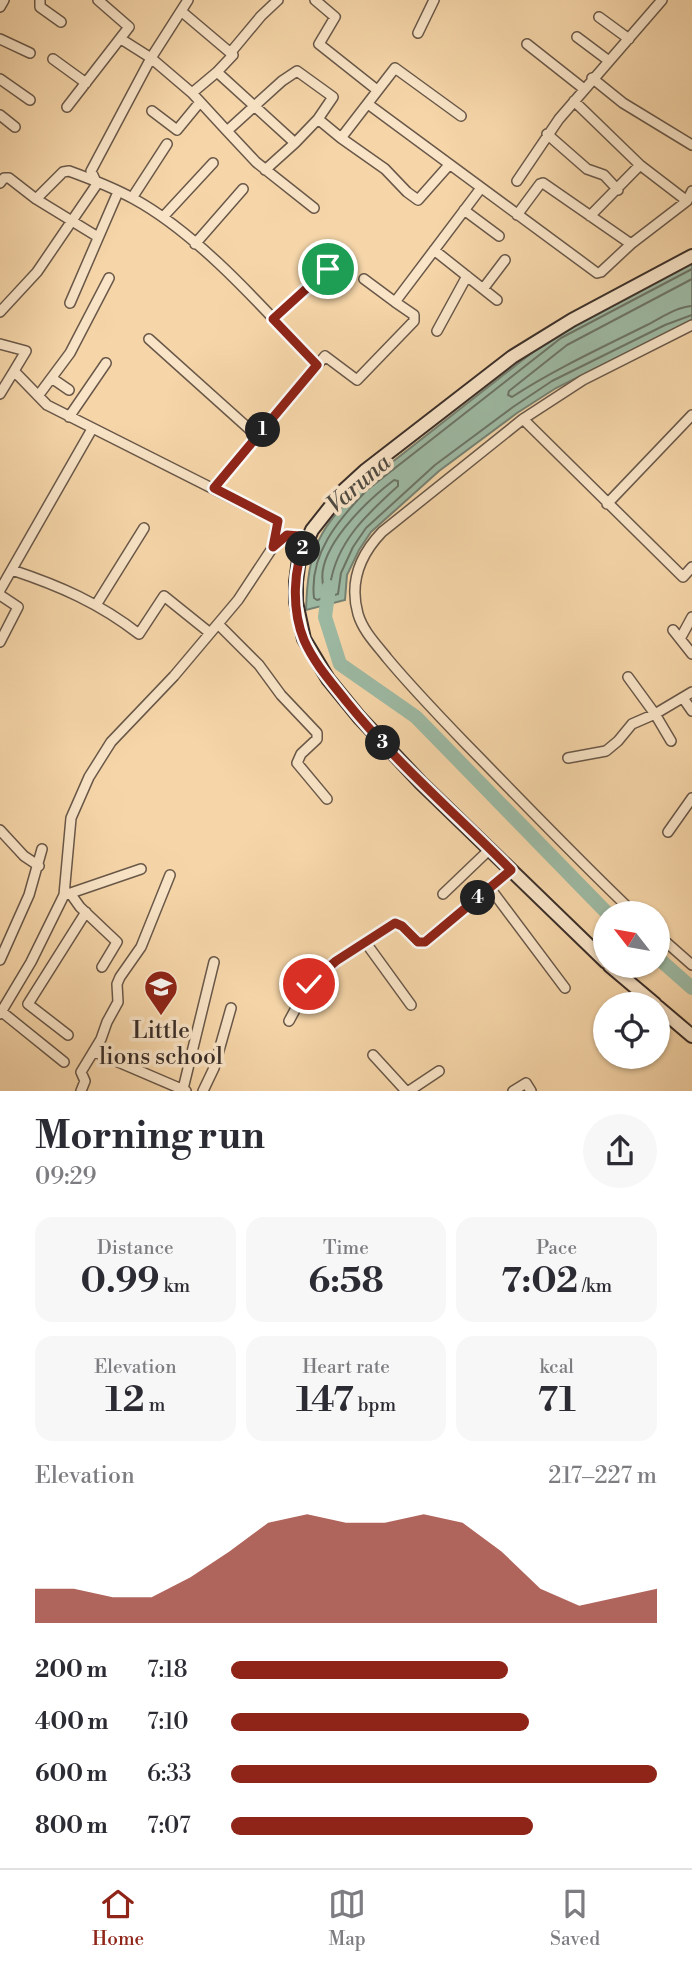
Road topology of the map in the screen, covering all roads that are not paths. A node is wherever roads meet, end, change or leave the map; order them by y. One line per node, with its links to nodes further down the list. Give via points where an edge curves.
1 (4, 0): 9 (street)
2 (40, 0): 12 (street, via 39,6)
3 (188, 0): 10 (street)
4 (278, 0): 19 (street)
5 (315, 0): 29 (street, via 335,18 319,44)
6 (433, 0): 13 (street)
7 (662, 0): 17 (street)
8 (103, 2): 16 (street, via 128,26)
9 (0, 7)
10 (181, 10): 19 (street); 21 (street)
11 (599, 17): 17 (street)
12 (61, 22)
13 (418, 33)
14 (577, 37): 23 (street)
15 (0, 39): 20 (street)
16 (121, 39): 21 (street); 27 (street)
17 (629, 39): 23 (street)
18 (527, 44): 28 (street)
19 (232, 52): 24 (street, via 232,58)
20 (30, 53)
21 (151, 58): 30 (street); 54 (street, via 91,171)
22 (53, 60): 27 (street)
23 (609, 61): 25 (street)
24 (217, 72): 30 (street); 35 (street)
25 (592, 78): 28 (street); 47 (street, via 623,103)
26 (0, 79): 31 (street)
27 (86, 83): 36 (street)
28 (584, 89): 32 (street)
29 (377, 90): 34 (street); 39 (street, via 395,68)
30 (192, 93): 33 (street)
31 (30, 100)
32 (574, 101): 43 (street); 50 (street)
33 (200, 102): 37 (street, via 177,130); 42 (street)
34 (368, 104): 44 (street); 49 (street)
35 (254, 106): 40 (street, via 301,71 333,97); 42 (street); 45 (street)
36 (67, 107)
37 (152, 111)
38 (0, 115): 41 (street)
39 (461, 116)
40 (318, 120): 44 (street); 45 (street)
41 (15, 127)
42 (226, 131): 51 (street)
43 (547, 134): 52 (street); 57 (street)
44 (341, 138): 49 (street, via 418,200)
45 (295, 143): 51 (street)
46 (167, 144): 60 (street)
47 (692, 145)
48 (212, 163): 67 (street)
49 (449, 165): 55 (street)
50 (640, 165): 57 (street); 62 (street)
51 (265, 170): 63 (street)
52 (517, 181)
53 (0, 183): 61 (street, via 7,177)
54 (97, 184): 59 (street); 61 (street, via 66,171); 68 (street)
55 (481, 188): 64 (street); 65 (street)
56 (243, 190): 71 (street)
57 (618, 190): 66 (street)
58 (692, 191): 62 (street)
59 (118, 192): 60 (street); 70 (street)
60 (132, 198): 67 (street)
61 (36, 199): 68 (street)
62 (687, 201): 72 (street)
63 (314, 208)
64 (464, 210): 69 (street); 73 (street)
65 (517, 215): 66 (street, via 541,183); 72 (street, via 597,273)
66 (590, 216): 72 (street)
67 (163, 218): 71 (street)
68 (72, 220): 70 (street); 84 (street, via 37,272)
69 (499, 236)
70 (98, 237): 83 (street)
71 (195, 244): 85 (street)
72 (631, 244)
73 (433, 250): 77 (street); 82 (street)
74 (692, 256): 105 (street, via 572,320 486,376 366,470 328,508)
75 (505, 260): 80 (street)
76 (328, 269): 85 (street)
77 (467, 276): 80 (street); 87 (street)
78 (109, 278): 93 (street, via 71,353)
79 (364, 279): 82 (street)
80 (482, 289): 81 (street)
81 (497, 300)
82 (395, 302): 91 (street, via 415,318 357,380 325,356)
83 (70, 303)
84 (0, 312)
85 (273, 319): 91 (street)
86 (692, 325): 99 (street, via 583,380)
87 (437, 331)
88 (149, 340): 101 (street)
89 (0, 344): 92 (street, via 26,351)
90 (106, 363): 98 (street)
91 (317, 365): 101 (street)
92 (14, 371): 95 (street); 96 (street)
93 (52, 379): 94 (street); 96 (street)
94 (69, 390)
95 (0, 394)
96 (38, 396): 98 (street)
97 (692, 415): 103 (street)
98 (69, 417): 100 (street)
99 (523, 419): 103 (street); 137 (street, via 369,545 360,563 354,598 367,632 416,694)
100 (92, 429): 102 (street); 108 (street)
101 (257, 436): 102 (street)
102 (214, 488): 106 (street, via 278,521)
103 (607, 504): 107 (street, via 683,577)
104 (144, 528): 110 (street)
105 (307, 540): 106 (street, via 287,535); 129 (street, via 299,559 296,602 299,625 313,656 393,755)
106 (273, 547): 112 (street)
107 (692, 568)
108 (12, 569): 109 (street); 110 (street, via 61,586)
109 (0, 590): 116 (street, via 18,607)
110 (96, 605): 114 (street, via 139,634 164,596)
111 (692, 617): 115 (street)
112 (218, 624): 114 (street); 125 (street, via 316,732 298,763)
113 (673, 630): 115 (street)
114 (210, 633): 135 (street, via 111,741 89,777 71,818)
115 (680, 639): 117 (street)
116 (0, 642)
117 (692, 654)
118 (628, 677): 121 (street)
119 (688, 695): 120 (street); 121 (street)
120 (692, 711)
121 (655, 714): 122 (street); 123 (street, via 632,724 606,751)
122 (671, 741)
123 (568, 758)
124 (692, 798): 127 (street)
125 (327, 799)
126 (0, 830): 130 (street)
127 (668, 832)
128 (42, 849): 130 (street)
129 (490, 849): 132 (street); 136 (street)
130 (39, 866): 142 (street)
131 (141, 869): 135 (street)
132 (511, 870): 134 (street); 141 (street)
133 (170, 875): 157 (street, via 141,947 117,984 118,1002)
134 (490, 888): 139 (street, via 423,943 398,923); 147 (street)
135 (67, 894): 138 (street); 149 (street, via 32,962)
136 (443, 894)
137 (622, 901)
138 (86, 912): 145 (street, via 117,942); 155 (street, via 28,1004)
139 (366, 943): 150 (street); 154 (street, via 309,984)
140 (670, 946): 144 (street)
141 (593, 949)
142 (0, 960)
143 (214, 962): 161 (street)
144 (692, 965)
145 (102, 967)
146 (624, 978): 148 (street)
147 (565, 988)
148 (640, 992)
149 (4, 999): 152 (street)
150 (411, 1005)
151 (230, 1008): 163 (street)
152 (1, 1013): 159 (street)
153 (670, 1017): 156 (street)
154 (289, 1021)
155 (68, 1035)
156 (692, 1035)
157 (95, 1052): 161 (street); 162 (street, via 81,1072 85,1081)
158 (373, 1055): 164 (street)
159 (64, 1062)
160 (439, 1071): 164 (street)
161 (185, 1090)
162 (81, 1091)
163 (203, 1091)
164 (407, 1091)
165 (513, 1091): 166 (street, via 526,1083)
166 (531, 1091)

